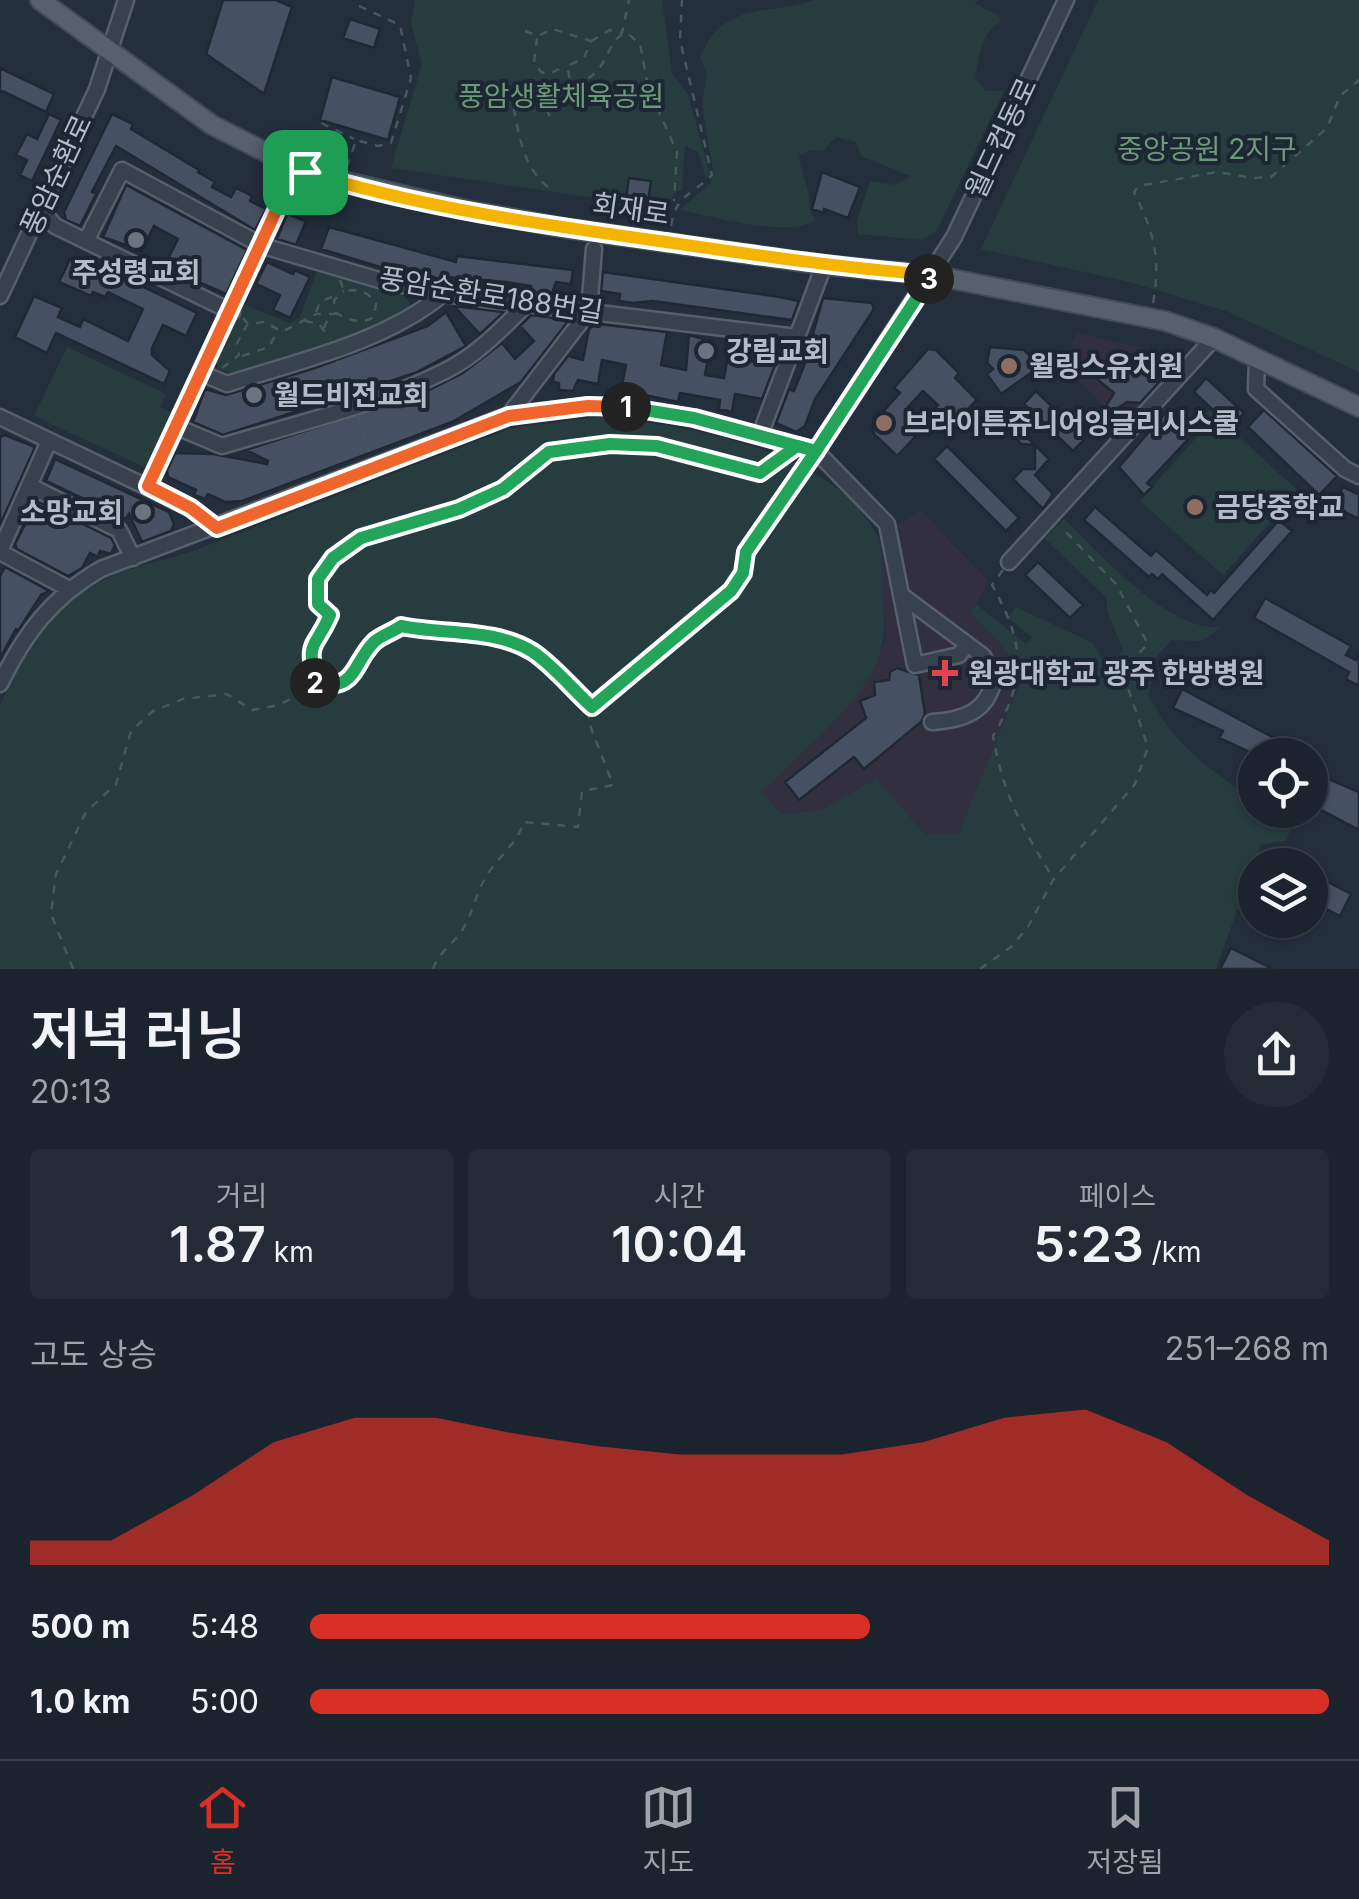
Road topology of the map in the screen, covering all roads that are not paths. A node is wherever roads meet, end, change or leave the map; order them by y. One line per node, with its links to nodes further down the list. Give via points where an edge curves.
1 (40, 0): 4 (main road, 회재로)
2 (126, 0): 4 (street, 풍암순환로)
3 (1066, 0): 11 (street, 월드컵동로)
4 (111, 54): 5 (main road, 회재로, via 212,125); 6 (street, 풍암순환로)
5 (296, 168): 8 (street); 10 (main road, 회재로, via 546,224)
6 (42, 209): 7 (street, via 55,226); 13 (street, 풍암순환로)
7 (86, 241): 8 (street, 풍암순환로188번길, via 122,170); 16 (street)
8 (263, 246): 12 (street, 풍암순환로188번길); 16 (street)
9 (594, 249): 15 (street)
10 (824, 265): 11 (main road, 회재로); 17 (street)
11 (932, 275): 18 (main road, 회재로); 28 (street, 월드컵동로)
12 (443, 294): 14 (street, 풍암순환로188번길); 20 (street, via 398,325 333,348 227,384)
13 (0, 296)
14 (529, 302): 15 (street, 풍암순환로188번길); 24 (street, via 444,372 353,405 222,446)
15 (588, 311): 17 (street, 풍암순환로188번길); 22 (street)
16 (235, 314): 20 (street)
17 (797, 337): 25 (street)
18 (1214, 338): 19 (main road, 회재로); 36 (street)
19 (1257, 360): 21 (main road, 회재로); 29 (street, via 1256,389)
20 (207, 376): 24 (street)
21 (1359, 407)
22 (509, 416): 25 (street, via 620,406); 32 (street)
23 (0, 417): 26 (street)
24 (176, 427): 31 (street)
25 (760, 434): 27 (street)
26 (49, 440): 30 (street); 31 (street)
27 (797, 446): 28 (street); 33 (street, via 760,473 657,446 549,452 503,489)
28 (816, 451): 38 (street, via 886,524)
29 (1359, 476)
30 (30, 486): 34 (street); 35 (street, via 118,530)
31 (148, 486): 32 (street)
32 (217, 528): 35 (street)
33 (361, 538)
34 (0, 552): 37 (street)
35 (133, 558): 37 (street)
36 (1009, 562)
37 (69, 589): 40 (street, via 30,628)
38 (904, 597): 39 (street); 39 (street, via 916,665 959,655)
39 (967, 644): 41 (street, via 990,664 992,688 972,714)
40 (0, 684)
41 (932, 722)

